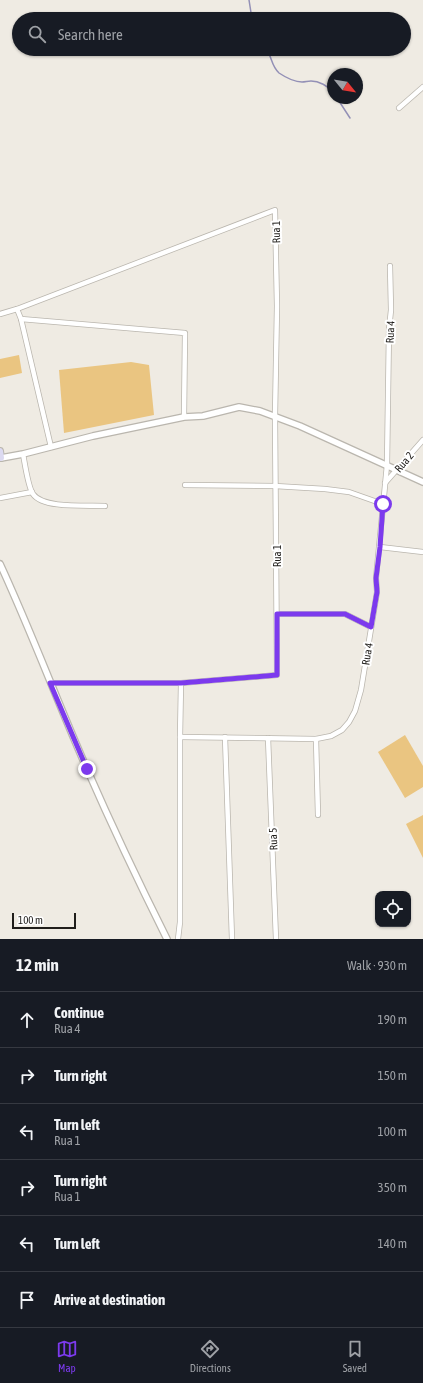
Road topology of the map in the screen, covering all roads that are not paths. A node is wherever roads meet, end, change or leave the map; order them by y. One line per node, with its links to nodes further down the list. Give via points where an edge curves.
1 (423, 87): 2 (street)
2 (399, 108)
3 (390, 266): 13 (street, Rua 4)
4 (17, 309): 5 (street); 6 (street); 7 (street, Rua 1, via 275,210)
5 (0, 314)
6 (21, 319): 8 (street, via 185,333); 10 (street)
7 (275, 416): 8 (street, via 239,407 203,416); 13 (street); 18 (street, Rua 1)
8 (184, 417): 10 (street)
9 (423, 440): 14 (street, Rua 2)
10 (51, 447): 11 (street)
11 (23, 454): 12 (street); 19 (street)
12 (0, 457)
13 (387, 465): 14 (street); 16 (street, Rua 4)
14 (397, 470): 15 (street); 16 (street, Rua 2)
15 (423, 482)
16 (385, 483): 21 (street, Rua 4)
17 (185, 485): 18 (street)
18 (275, 486): 21 (street, via 349,492); 26 (street, Rua 1)
19 (32, 492): 20 (street); 22 (street, via 38,498 52,504)
20 (0, 498)
21 (383, 504): 23 (street, Rua 4)
22 (105, 506)
23 (380, 547): 24 (street); 27 (street, Rua 4, via 377,592)
24 (423, 552)
25 (0, 564): 28 (street)
26 (277, 614): 27 (street, via 345,614); 29 (street, Rua 1, via 277,675)
27 (371, 627): 33 (street, Rua 4, via 355,711 342,730 331,736)
28 (50, 683): 29 (street, Rua 1); 35 (street, via 140,885)
29 (181, 683): 30 (street)
30 (180, 737): 31 (street, Rua 4); 36 (street)
31 (225, 738): 32 (street, Rua 4); 37 (street)
32 (268, 738): 33 (street, Rua 4); 38 (street, Rua 5)
33 (316, 739): 34 (street)
34 (318, 815)
35 (167, 939)
36 (178, 939)
37 (232, 939)
38 (276, 939)

